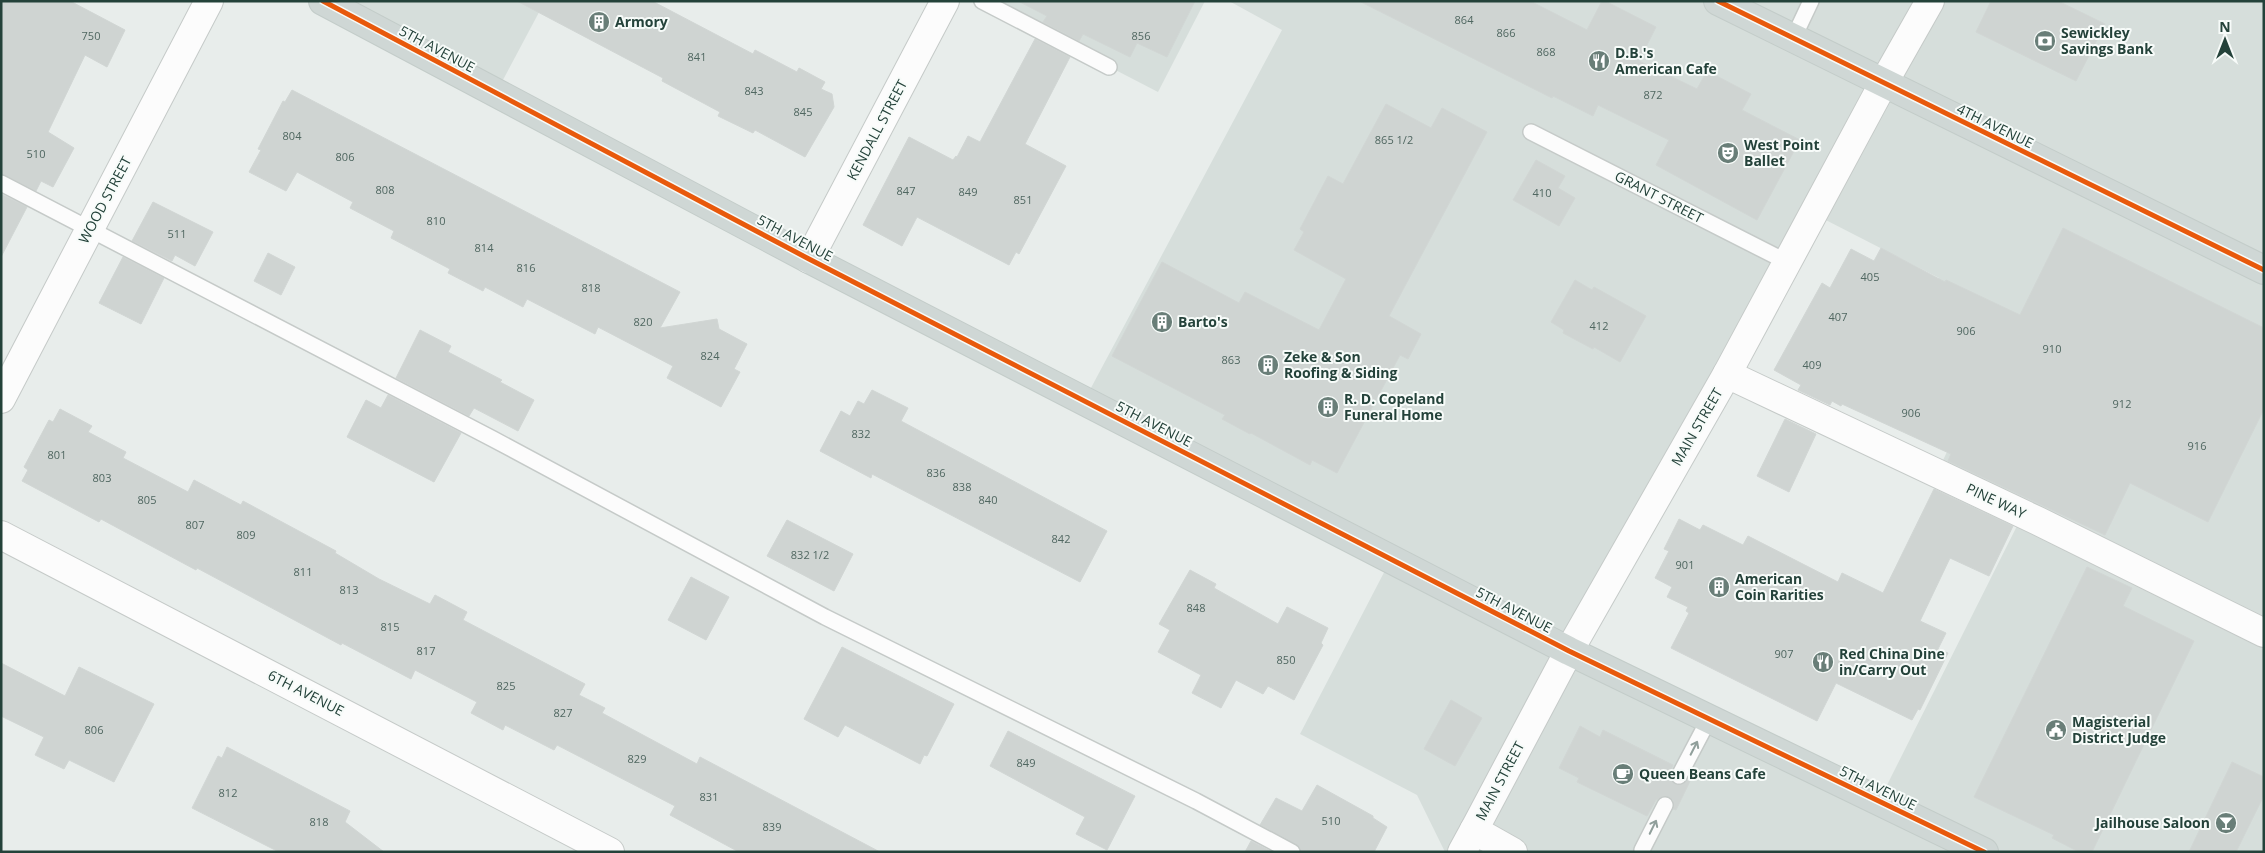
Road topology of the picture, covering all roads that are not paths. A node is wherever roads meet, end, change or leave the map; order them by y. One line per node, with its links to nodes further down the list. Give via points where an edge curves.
1 (209, 1): 13 (street, WOOD STREET)
2 (323, 1): 14 (main road, 5TH AVENUE)
3 (945, 1): 14 (street, KENDALL STREET)
4 (982, 1): 9 (lane)
5 (1718, 1): 8 (main road, 4TH AVENUE)
6 (1811, 1): 8 (lane)
7 (1930, 1): 10 (street, MAIN STREET)
8 (1793, 39): 10 (main road, 4TH AVENUE)
9 (1109, 67)
10 (1883, 84): 15 (street, MAIN STREET); 16 (main road, 4TH AVENUE)
11 (1531, 132): 15 (lane, GRANT STREET)
12 (1, 183): 13 (lane)
13 (90, 229): 18 (street, WOOD STREET); 28 (lane, via 825,617)
14 (808, 259): 21 (main road, 5TH AVENUE)
15 (1787, 262): 17 (street, MAIN STREET)
16 (2264, 270)
17 (1727, 374): 20 (street, PINE WAY, via 2038,521); 21 (street, MAIN STREET)
18 (1, 399)
19 (1, 535): 27 (street, 6TH AVENUE)
20 (2264, 633)
21 (1569, 651): 22 (main road, 5TH AVENUE); 25 (street, MAIN STREET)
22 (1709, 719): 23 (lane, one-way to 22); 30 (main road, 5TH AVENUE)
23 (1680, 776)
24 (1665, 804): 26 (lane, one-way to 24)
25 (1468, 841): 29 (street)
26 (1642, 850)
27 (610, 852)
28 (1292, 852)
29 (1513, 852)
30 (1984, 852)

